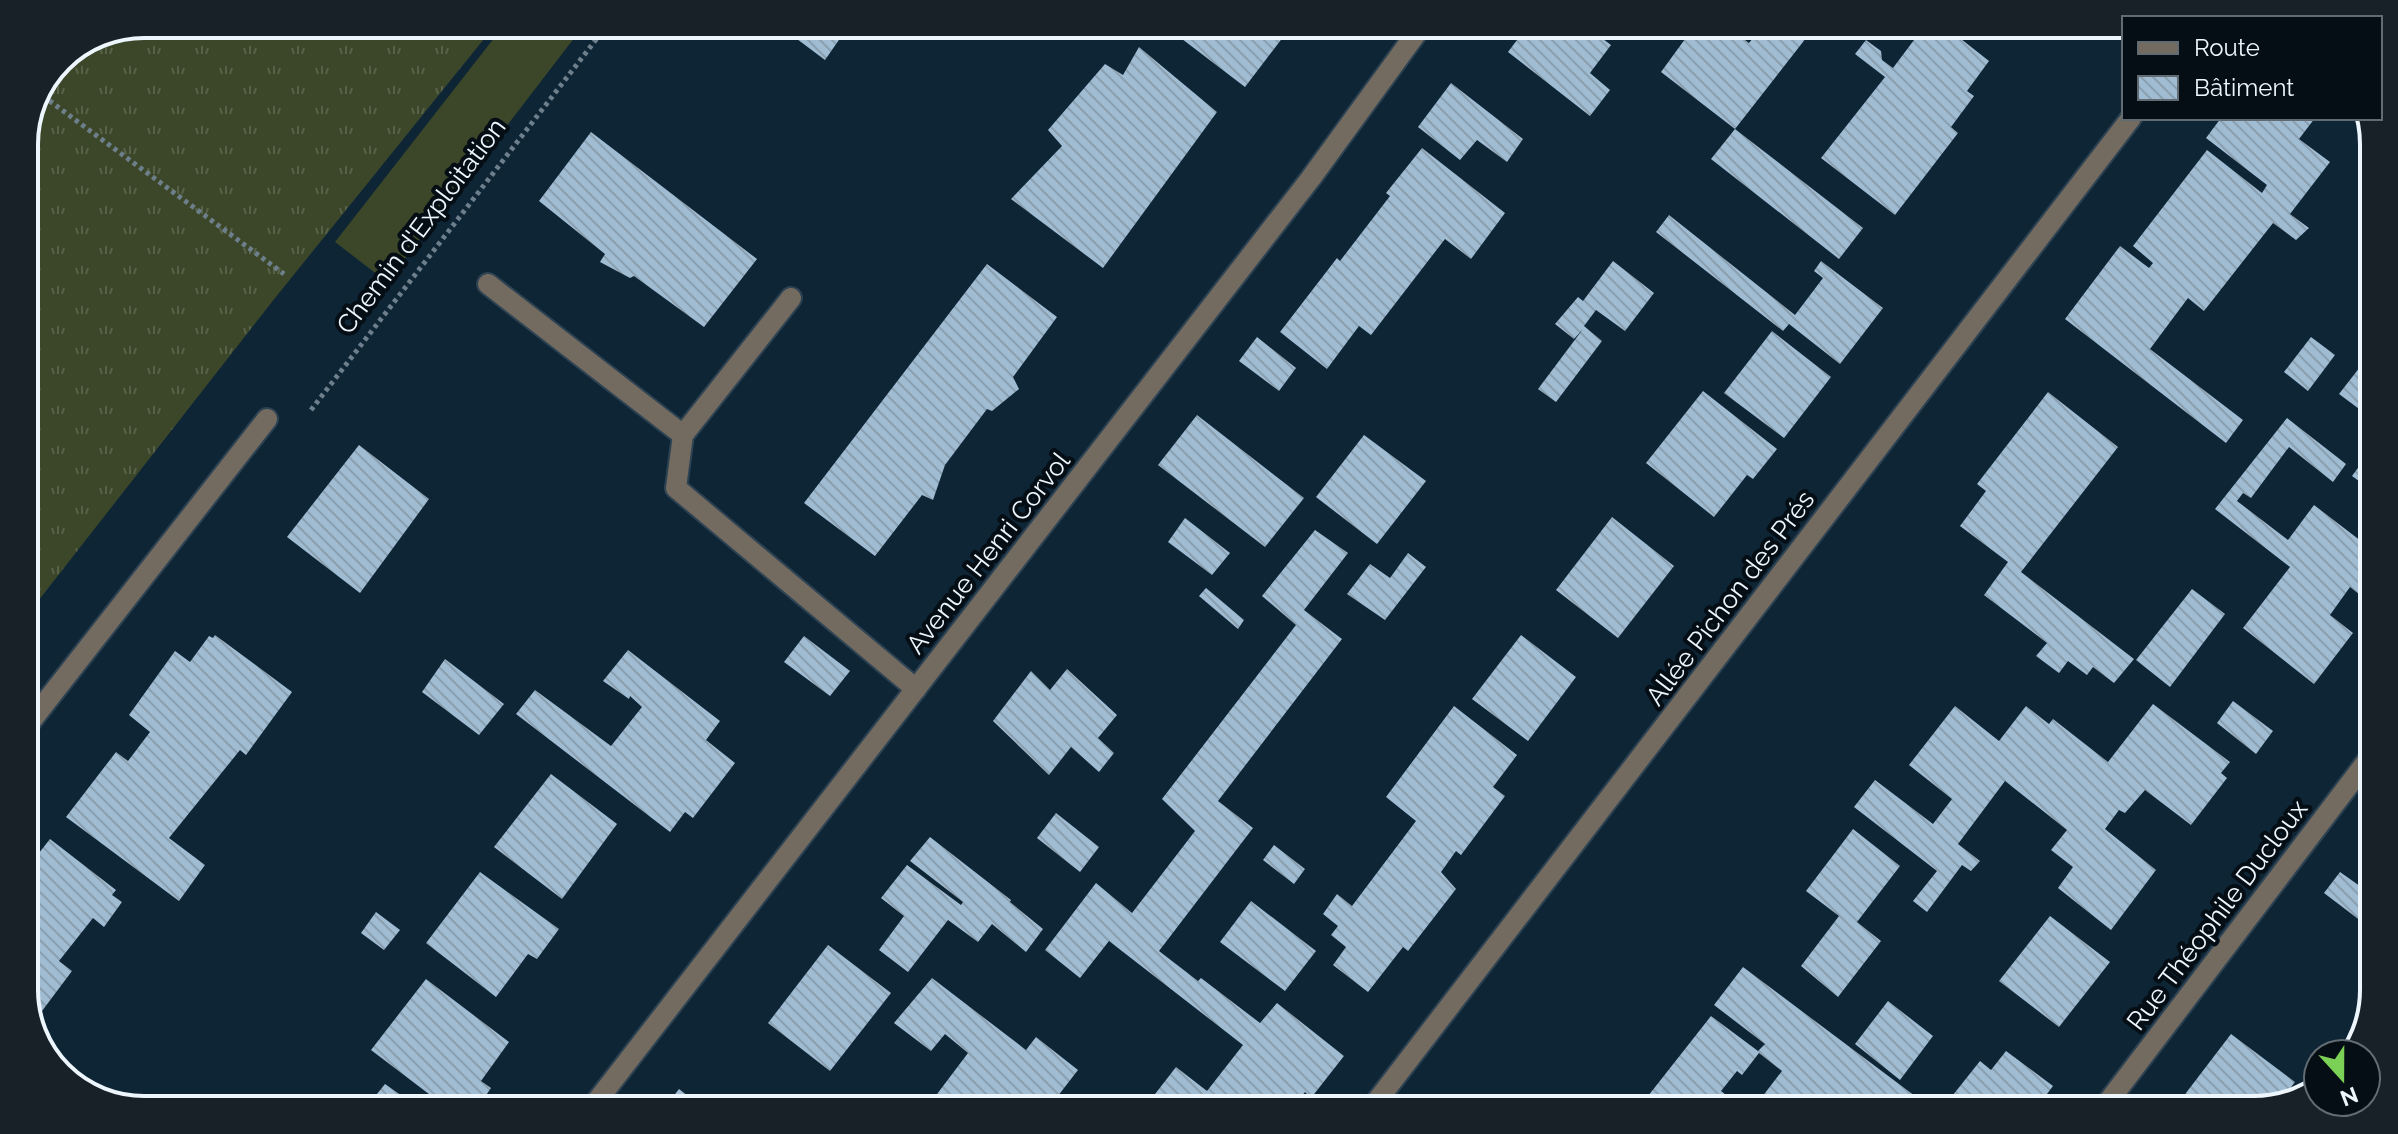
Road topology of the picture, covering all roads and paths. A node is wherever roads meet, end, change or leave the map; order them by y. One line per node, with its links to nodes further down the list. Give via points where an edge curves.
1 (597, 38): 5 (path, Chemin d'Exploitation)
2 (1413, 38): 12 (street, Avenue Henri Corvol)
3 (48, 100): 7 (path)
4 (2129, 120): 16 (street, Allée Pichon des Prés)
5 (443, 241): 6 (path); 10 (path, Chemin d'Exploitation, via 297,427 268,433)
6 (450, 246)
7 (284, 274)
8 (488, 284): 11 (street)
9 (791, 298): 11 (street)
10 (263, 423): 13 (street)
11 (683, 435): 12 (street, via 676,488)
12 (916, 689): 15 (street, Avenue Henri Corvol)
13 (38, 712)
14 (2360, 770): 17 (street, Rue Théophile Ducloux)
15 (601, 1096)
16 (1381, 1096)
17 (2113, 1096)

